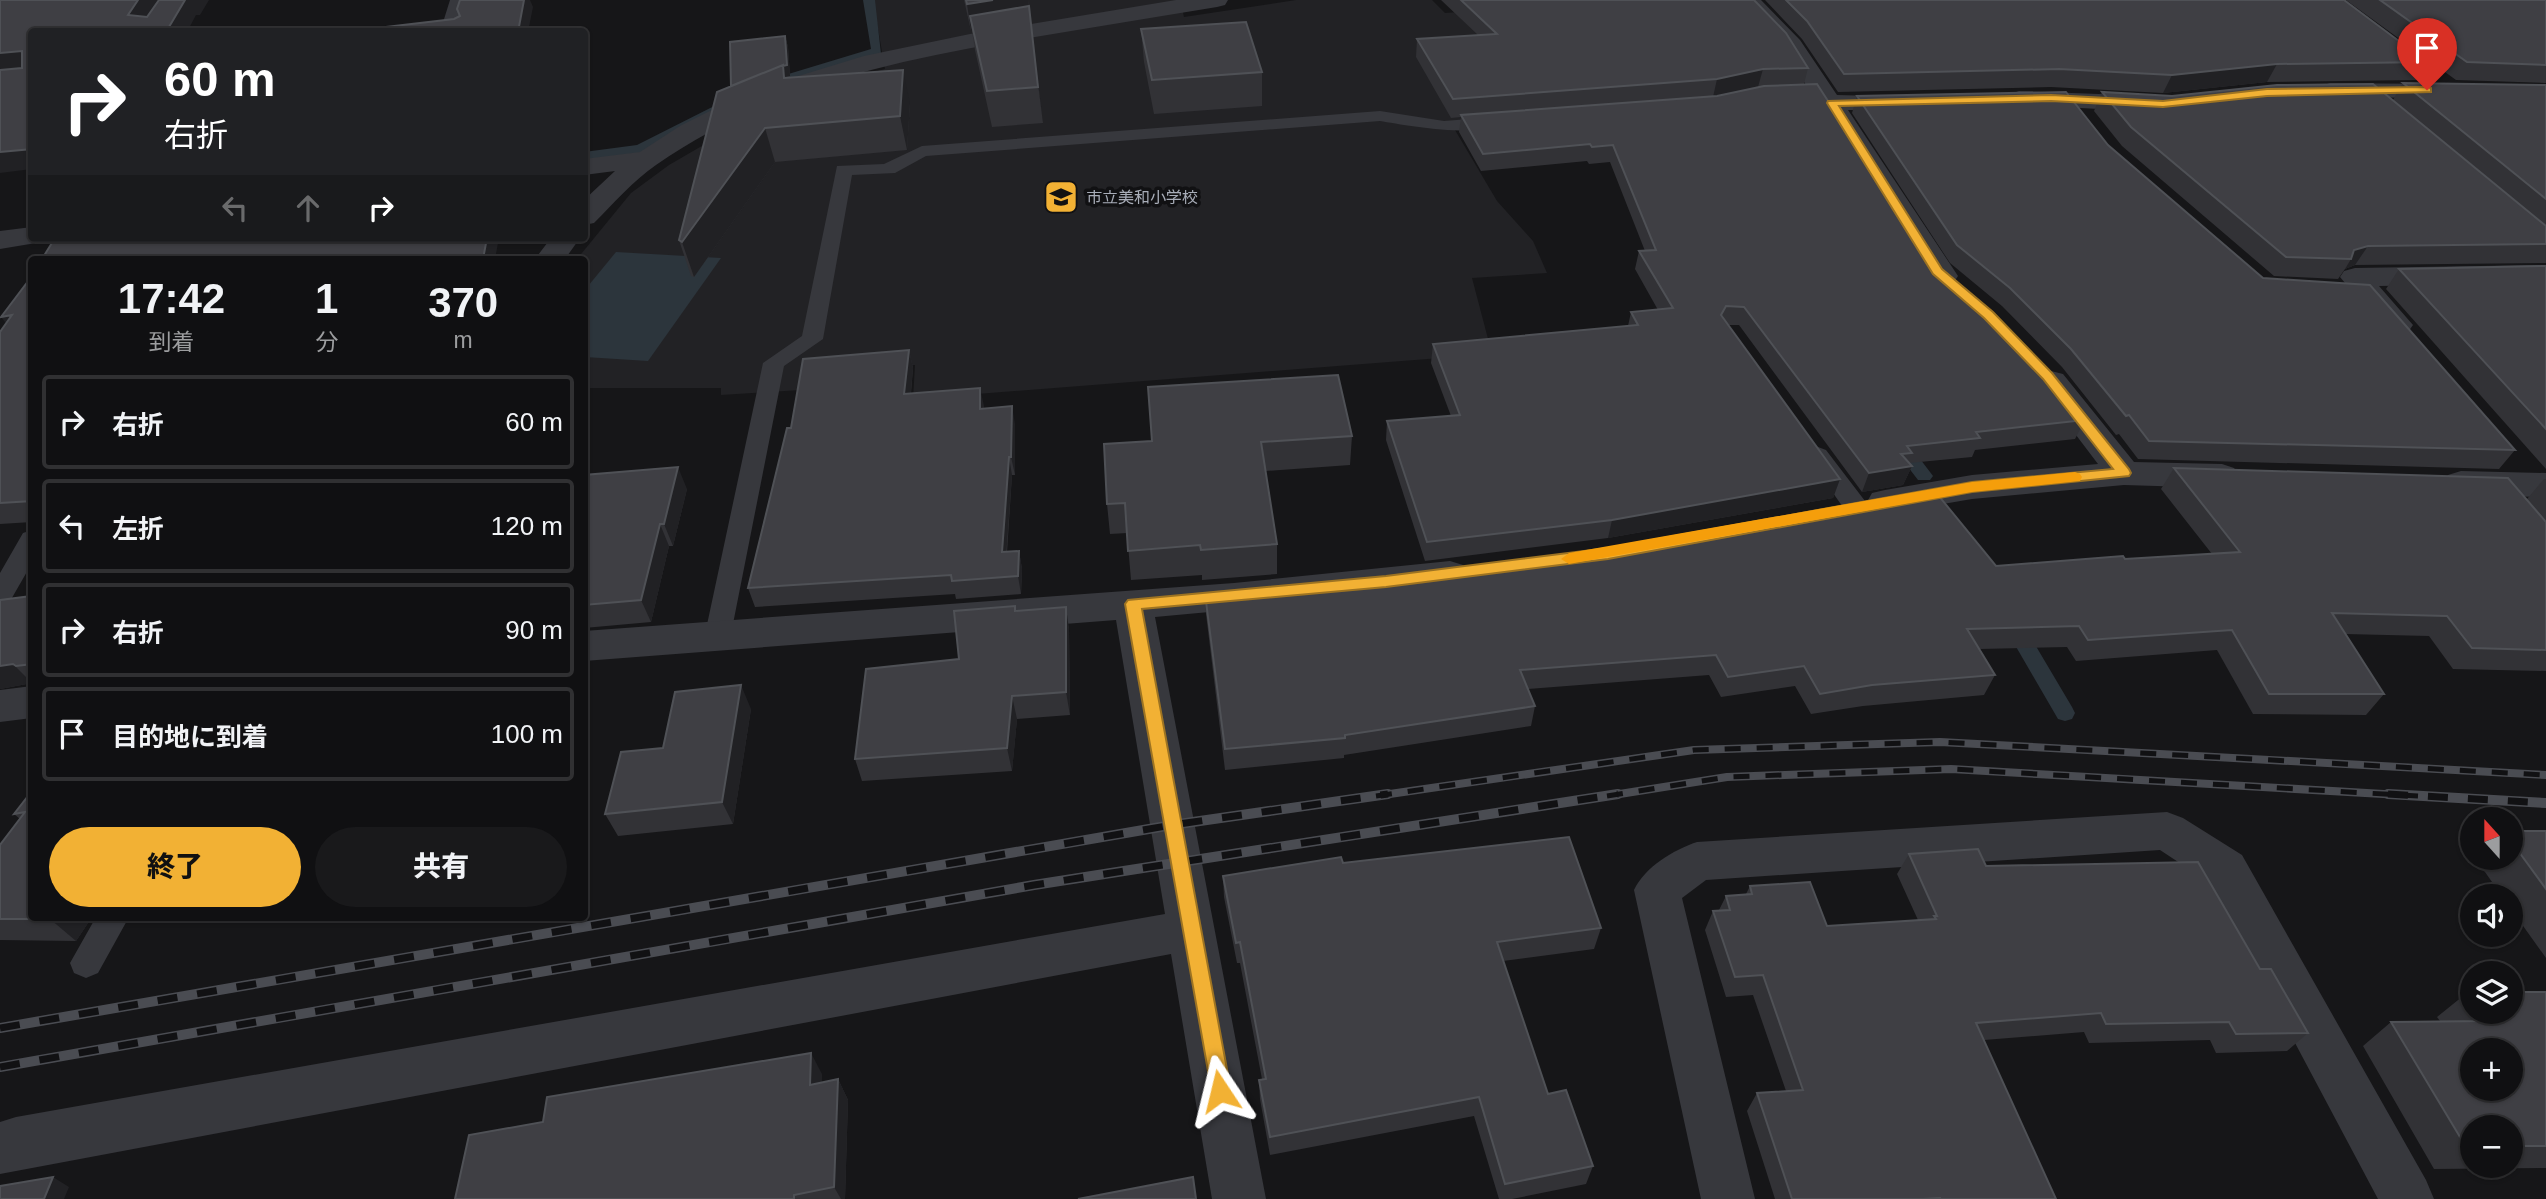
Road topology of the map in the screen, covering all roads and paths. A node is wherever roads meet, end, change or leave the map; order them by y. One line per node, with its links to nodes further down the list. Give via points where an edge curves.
1 (1748, 0): 10 (street, via 1792,45)
2 (1202, 1): 18 (street, via 856,64 745,104)
3 (467, 2): 4 (street)
4 (452, 28)
5 (2415, 65): 7 (street)
6 (2363, 90): 7 (street); 8 (street); 15 (lane)
7 (2449, 90): 9 (street)
8 (2308, 92)
9 (2546, 93)
10 (1818, 97): 13 (street); 28 (street, via 1937,271)
11 (1996, 99): 12 (street)
12 (2068, 99): 14 (street); 17 (street)
13 (1928, 101)
14 (2176, 103)
15 (2383, 107)
16 (1509, 121): 42 (lane, via 1444,126 1380,116 1338,119 922,150 888,169 844,170 812,339 774,363)
17 (2094, 132)
18 (646, 159): 19 (street); 20 (street)
19 (588, 166)
20 (588, 212)
21 (28, 236): 22 (street)
22 (0, 240)
23 (563, 242): 24 (street)
24 (552, 256)
25 (2546, 274): 27 (street, via 2356,277)
26 (2330, 290): 27 (street)
27 (2369, 292): 29 (street)
28 (1968, 298)
29 (2413, 343)
30 (2031, 358): 32 (street)
31 (1808, 441): 36 (lane)
32 (2124, 473): 33 (street); 36 (street, via 1972,487)
33 (2248, 477)
34 (2428, 482): 35 (street)
35 (2520, 483)
36 (1856, 507): 37 (street)
37 (1817, 515)
38 (28, 546): 40 (lane)
39 (1483, 569): 41 (street)
40 (0, 596)
41 (1133, 604): 42 (street); 47 (street)
42 (718, 634): 43 (street)
43 (588, 646)
44 (28, 702): 45 (street)
45 (0, 706)
46 (111, 921): 48 (lane)
47 (1191, 930): 49 (street); 50 (street)
48 (86, 963)
49 (0, 1148)
50 (1239, 1199)
51 (1728, 1199): 52 (street, via 1657,890 1698,861 2167,831 2226,869)
52 (2407, 1199)

